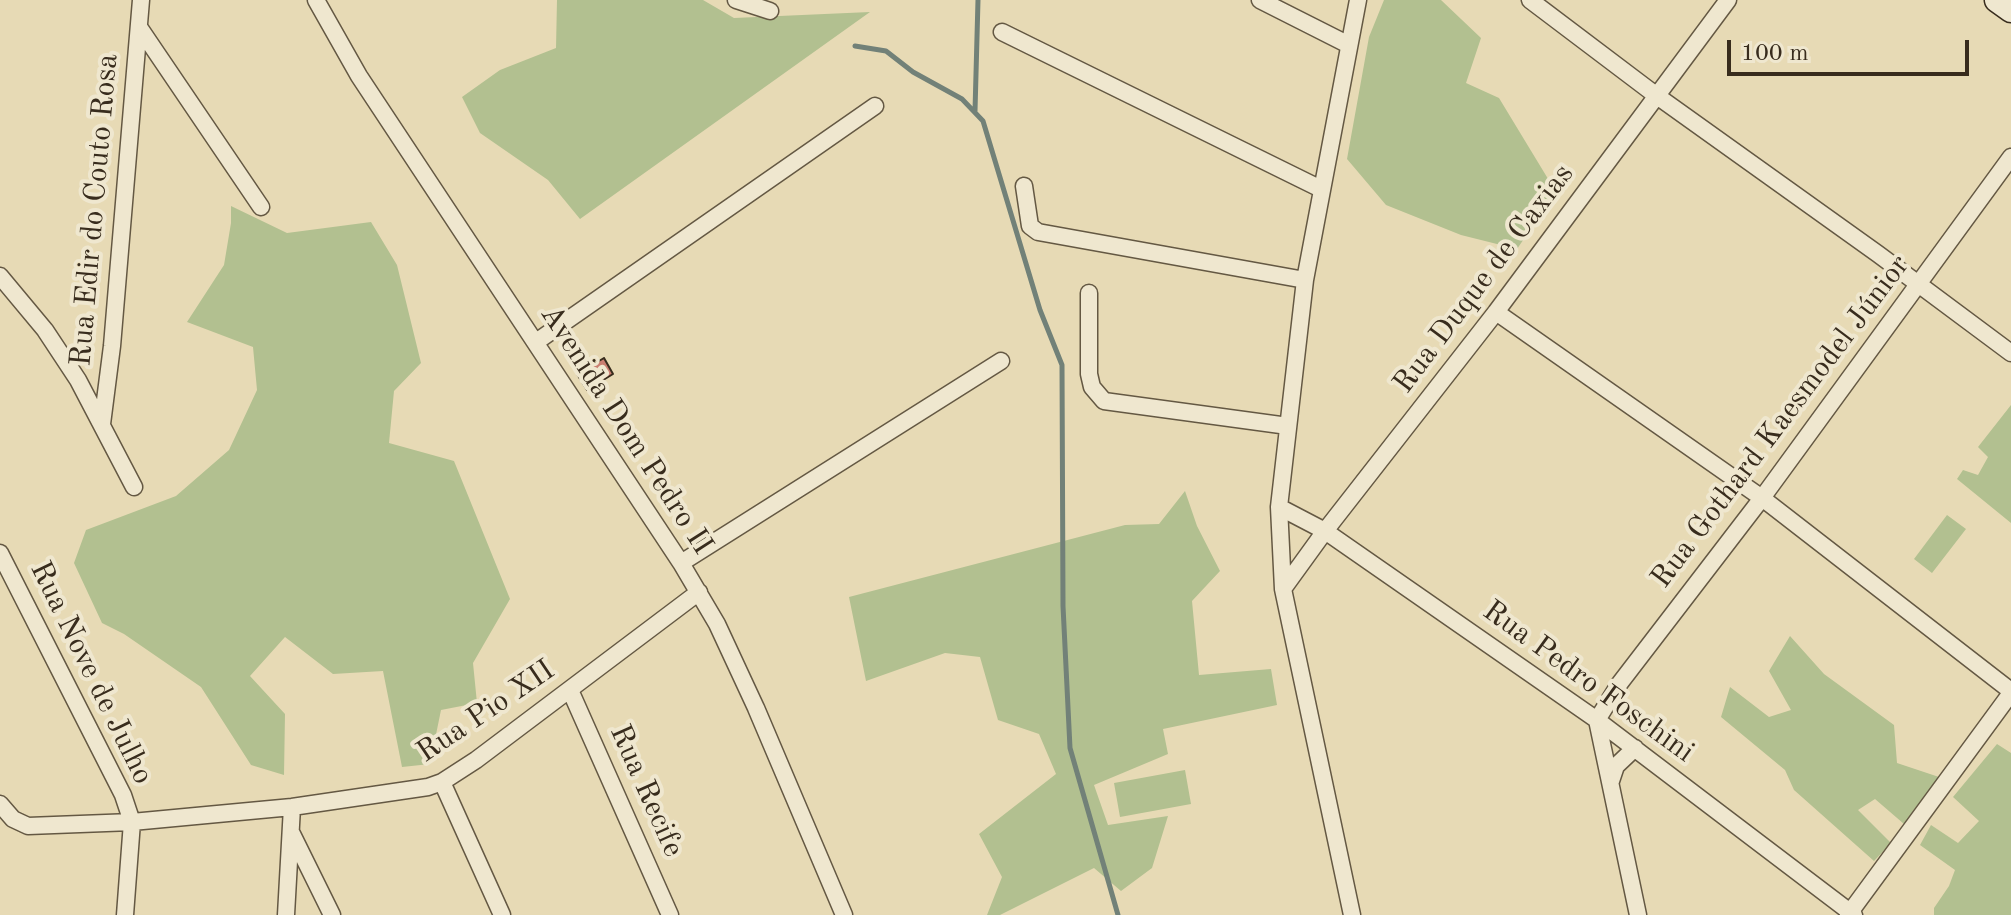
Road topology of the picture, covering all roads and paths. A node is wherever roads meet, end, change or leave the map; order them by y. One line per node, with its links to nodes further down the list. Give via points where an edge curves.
1 (141, 0): 11 (street, Rua Edir do Couto Rosa)
2 (316, 0): 25 (street, Avenida Dom Pedro II, via 359,76)
3 (736, 0): 10 (street)
4 (1260, 0): 13 (street)
5 (1358, 0): 13 (street)
6 (1530, 0): 14 (street)
7 (1728, 0): 14 (street, Rua Duque de Caxias)
8 (1997, 0): 9 (street)
9 (2011, 10)
10 (770, 11)
11 (139, 27): 19 (street); 28 (street, Rua Edir do Couto Rosa)
12 (1002, 32): 18 (street)
13 (1349, 45): 18 (street)
14 (1657, 96): 22 (street); 24 (street, Rua Duque de Caxias)
15 (875, 106): 25 (street)
16 (2011, 157): 22 (street, Rua Gothard Kaesmodel Júnior)
17 (1024, 186): 21 (street, via 1030,226 1038,232)
18 (1321, 189): 21 (street)
19 (261, 207)
20 (0, 276): 28 (street, via 45,330)
21 (1305, 280): 29 (street)
22 (1919, 285): 26 (street); 31 (street, Rua Gothard Kaesmodel Júnior)
23 (1089, 293): 29 (street, via 1089,374 1104,401)
24 (1496, 312): 31 (street); 33 (street, Rua Duque de Caxias)
25 (536, 342): 35 (street, Avenida Dom Pedro II)
26 (2011, 353)
27 (1001, 361): 35 (street)
28 (102, 424): 30 (street)
29 (1288, 426): 32 (street)
30 (134, 487)
31 (1762, 498): 39 (street); 40 (street, Rua Gothard Kaesmodel Júnior)
32 (1279, 507): 33 (street, Rua Pedro Foschini); 36 (street)
33 (1325, 531): 36 (street, Rua Duque de Caxias); 40 (street, Rua Pedro Foschini)
34 (0, 553): 46 (street, Rua Nove de Julho, via 108,763)
35 (681, 563): 37 (street, Avenida Dom Pedro II)
36 (1283, 589): 55 (street)
37 (699, 592): 38 (street, Rua Pio XII); 54 (street, Avenida Dom Pedro II, via 756,708)
38 (570, 690): 42 (street, Rua Pio XII); 53 (street, Rua Recife)
39 (2011, 692): 48 (street)
40 (1597, 720): 41 (street, Rua Pedro Foschini); 43 (street)
41 (1635, 748): 43 (street, via 1616,766); 48 (street, Rua Pedro Foschini)
42 (442, 782): 45 (street, Rua Pio XII); 52 (street)
43 (1611, 782): 56 (street)
44 (0, 804): 46 (street, Rua Pio XII, via 28,826)
45 (292, 807): 46 (street, Rua Pio XII); 47 (street)
46 (132, 822): 49 (street, Rua Nove de Julho)
47 (291, 830): 50 (street); 51 (street)
48 (1851, 914)
49 (125, 915)
50 (286, 915)
51 (332, 915)
52 (502, 915)
53 (670, 915)
54 (844, 915)
55 (1352, 915)
56 (1638, 915)

